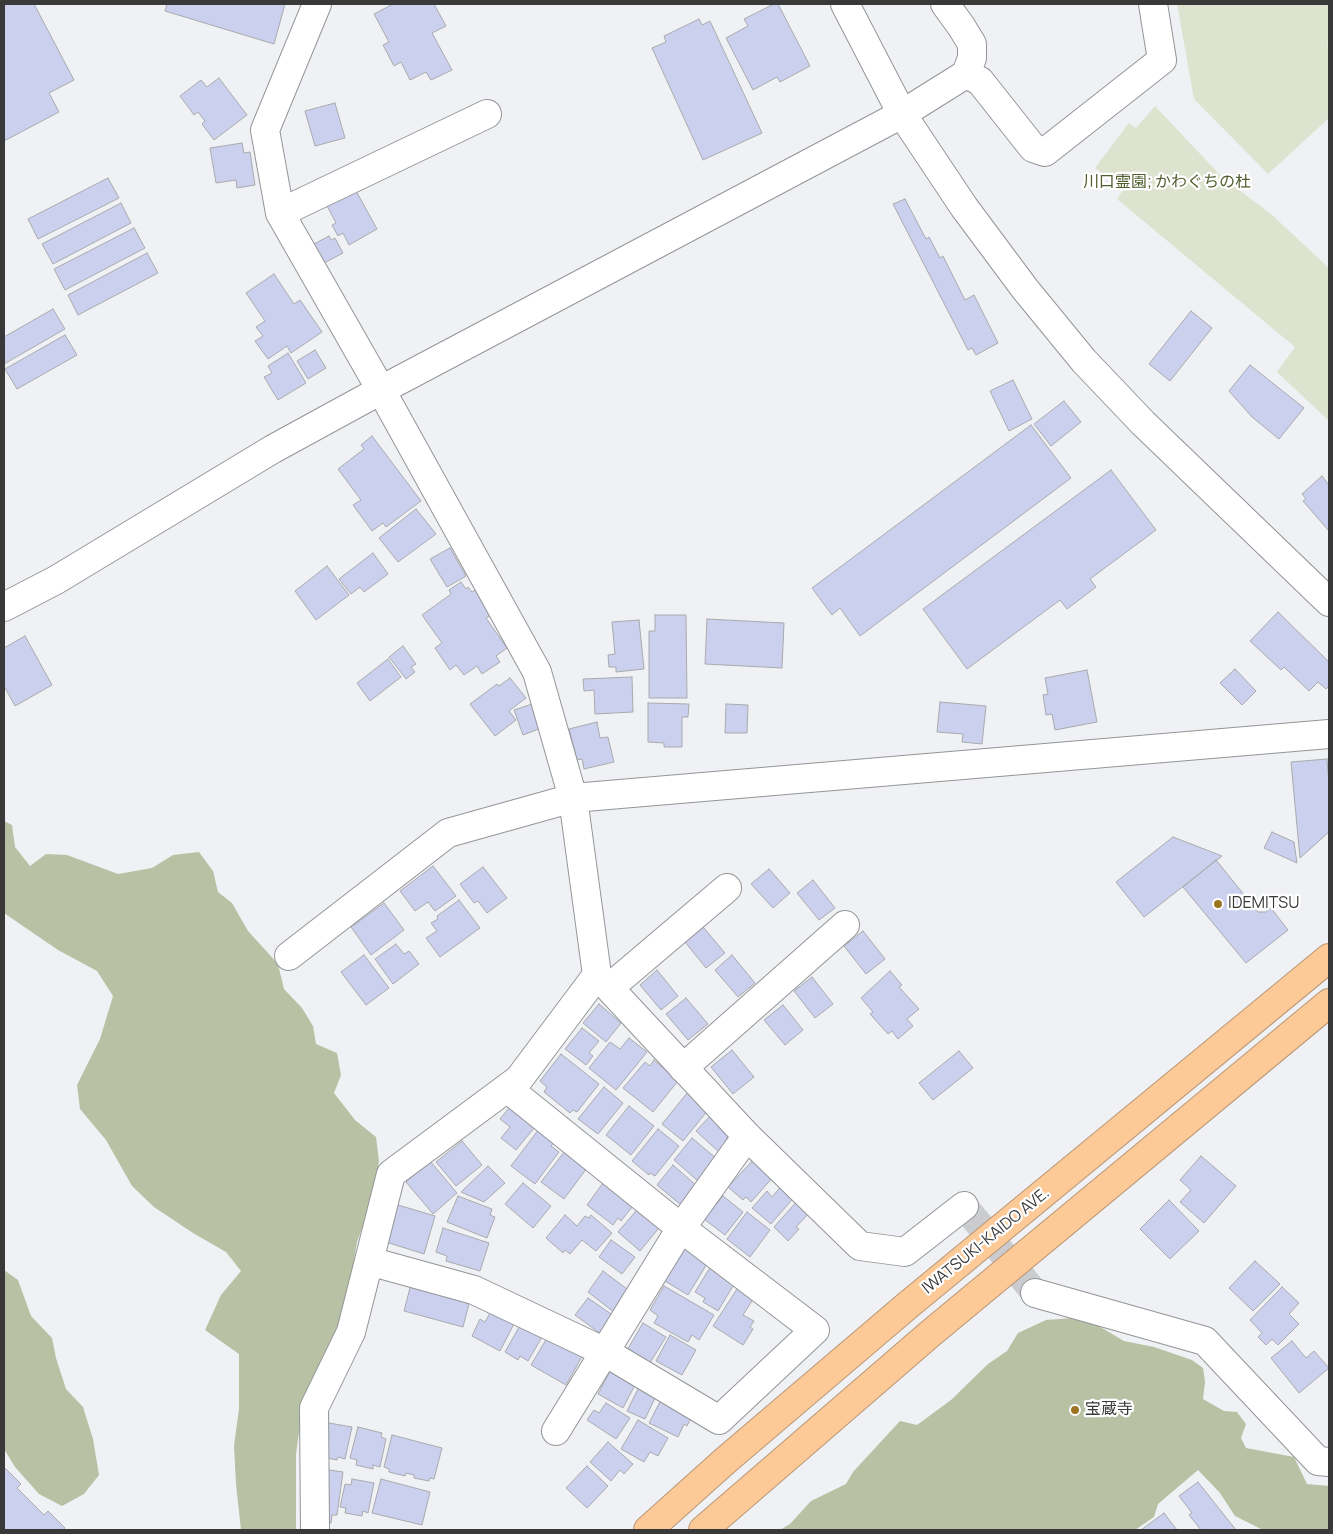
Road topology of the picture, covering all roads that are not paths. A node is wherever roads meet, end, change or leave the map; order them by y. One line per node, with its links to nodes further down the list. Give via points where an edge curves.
1 (317, 4): 8 (street, via 265,130)
2 (845, 4): 7 (street)
3 (945, 4): 5 (street, via 972,44 972,58)
4 (1153, 4): 5 (street, via 1162,60 1045,152 1033,148 980,81)
5 (966, 74): 7 (street)
6 (488, 114): 8 (street)
7 (902, 114): 9 (street); 10 (street, via 970,215 1084,361 1143,423)
8 (280, 213): 9 (street)
9 (381, 390): 11 (street, via 273,449 56,580); 13 (street, via 537,672)
10 (1329, 602)
11 (4, 607)
12 (1329, 734): 13 (street)
13 (573, 798): 16 (street, via 448,833); 18 (street)
14 (727, 888): 18 (street)
15 (845, 925): 20 (street)
16 (289, 956)
17 (1329, 958): 31 (highway, IWATSUKI-KAIDO AVE., via 900,1312)
18 (603, 982): 20 (street); 21 (street, via 519,1079)
19 (1329, 1003): 32 (highway, via 931,1333)
20 (683, 1068): 22 (street)
21 (507, 1088): 24 (street); 25 (street, via 391,1174)
22 (747, 1136): 23 (street, via 860,1246 905,1252); 24 (street)
23 (964, 1206)
24 (681, 1228): 27 (street); 27 (street, via 814,1330 719,1420)
25 (369, 1261): 27 (street, via 474,1290); 30 (street, via 351,1332 314,1408)
26 (1035, 1293): 29 (street, via 1205,1341 1318,1461)
27 (605, 1352): 28 (street)
28 (556, 1431)
29 (1329, 1462)
30 (316, 1530)
31 (648, 1530)
32 (703, 1530)

